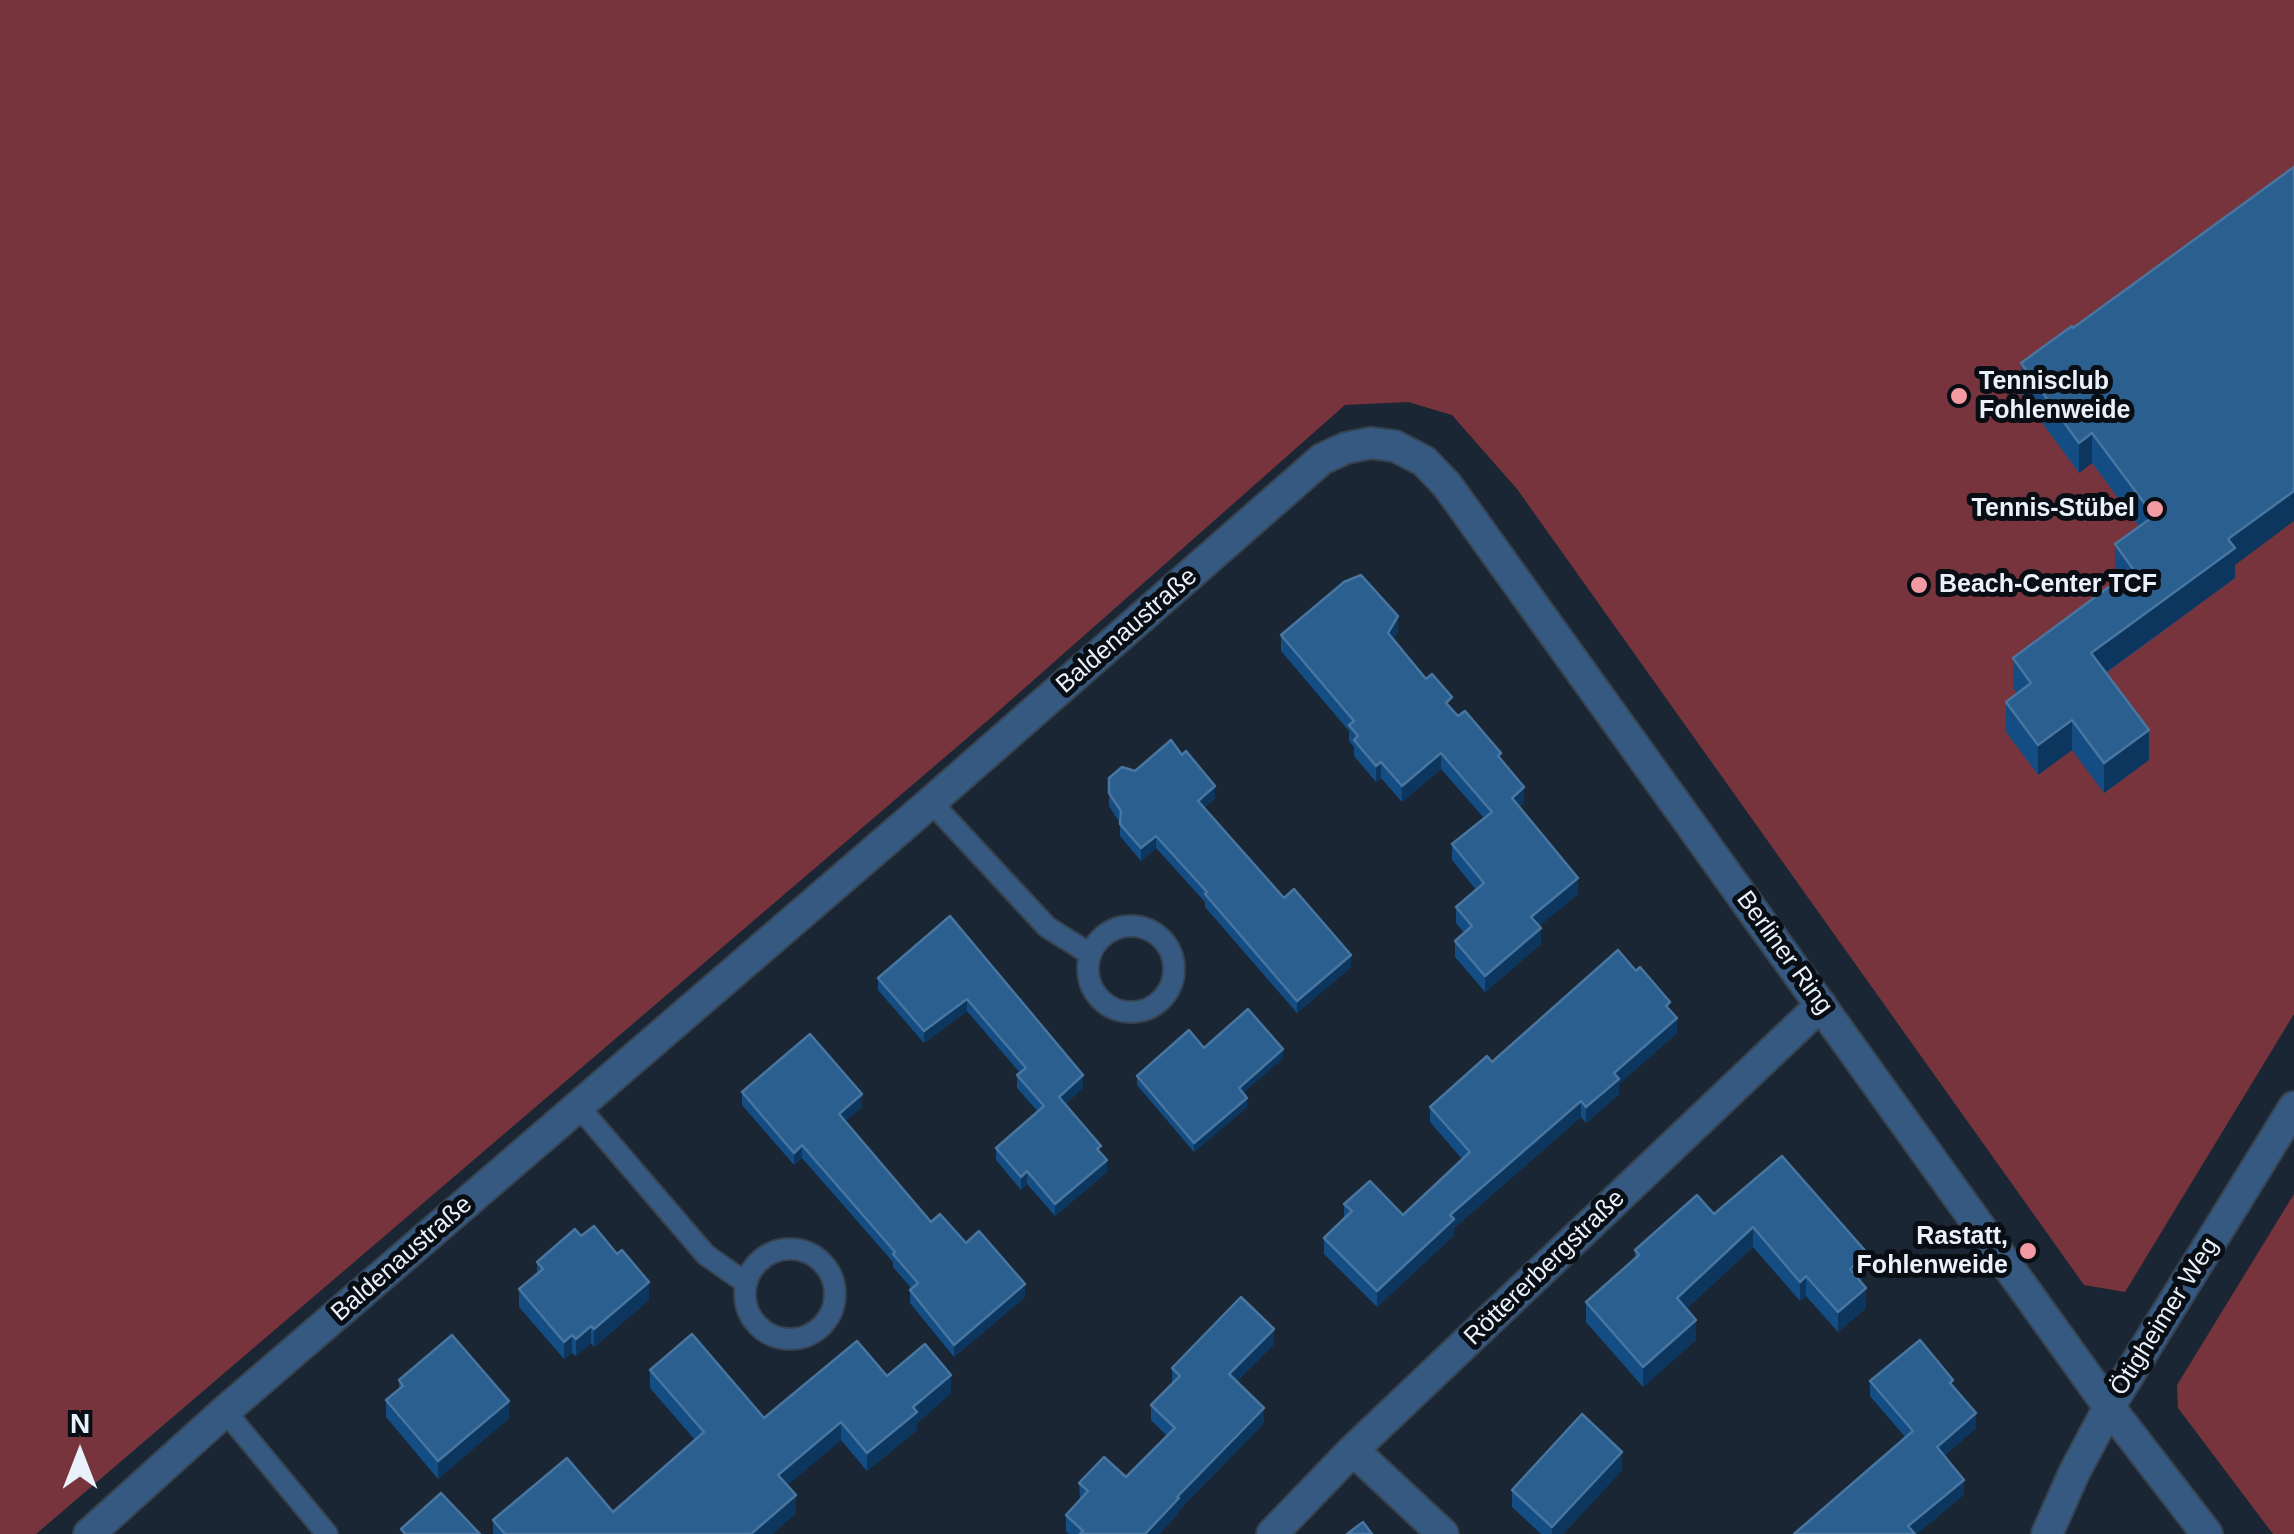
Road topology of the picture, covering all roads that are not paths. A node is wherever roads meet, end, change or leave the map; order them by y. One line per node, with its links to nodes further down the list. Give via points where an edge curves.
1 (1322, 459): 2 (street, Baldenaustraße); 4 (street, Berliner Ring, via 1370,442 1395,446 1447,485)
2 (931, 802): 3 (lane, via 1046,927); 5 (street, Baldenaustraße)
3 (1090, 954): 3 (lane, via 1090,980 1112,1008 1147,1010 1172,984 1174,958 1151,930 1115,928)
4 (1821, 1005): 8 (street, Berliner Ring); 10 (street, Röttererbergstraße)
5 (579, 1107): 7 (lane, via 706,1255); 9 (street, Baldenaustraße)
6 (2294, 1107): 8 (street, Ötigheimer Weg)
7 (746, 1283): 7 (lane, via 754,1319 785,1338 820,1328 834,1304 827,1268 796,1249 768,1254)
8 (2109, 1407): 15 (street, Ötigheimer Weg); 16 (street, Berliner Ring)
9 (225, 1412): 11 (street, Baldenaustraße); 12 (lane)
10 (1353, 1450): 13 (street, Röttererbergstraße); 14 (street)
11 (89, 1534)
12 (327, 1534)
13 (1272, 1534)
14 (1443, 1534)
15 (2047, 1534)
16 (2207, 1534)

